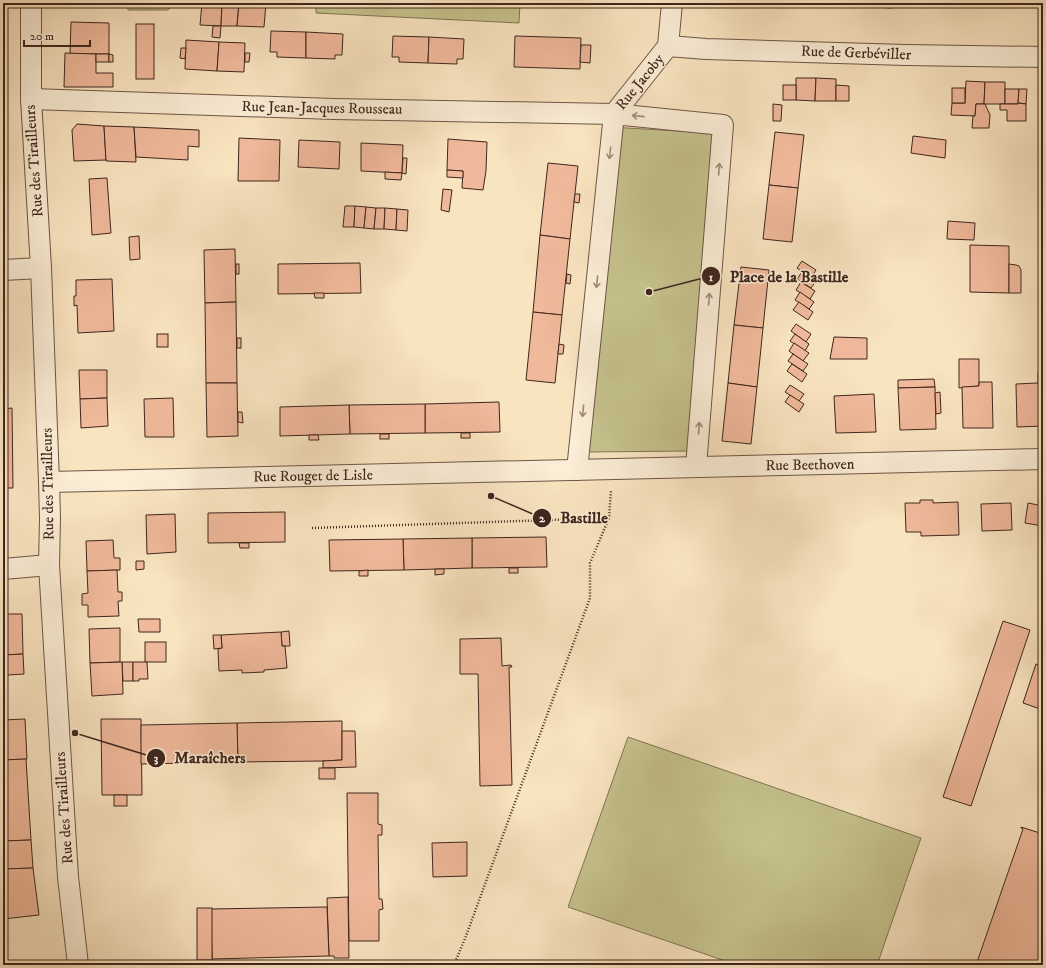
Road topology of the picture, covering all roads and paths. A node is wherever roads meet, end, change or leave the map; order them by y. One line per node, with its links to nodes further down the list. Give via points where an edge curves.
1 (31, 3): 5 (street, Rue des Tirailleurs)
2 (672, 3): 3 (street, Rue Jacoby)
3 (668, 46): 4 (street, Rue de Gerbéviller, via 714,50); 6 (street, Rue Jacoby)
4 (1043, 57)
5 (30, 99): 6 (street, Rue Jean-Jacques Rousseau, via 334,109); 7 (street, Rue des Tirailleurs)
6 (614, 114): 10 (street, Rue Jean-Jacques Rousseau, one-way to 6, via 722,125); 12 (street, one-way to 12)
7 (41, 268): 8 (street); 13 (street, Rue des Tirailleurs)
8 (3, 270)
9 (1043, 459): 10 (street, Rue Beethoven)
10 (696, 467): 11 (street, Rue Beethoven)
11 (612, 469): 12 (street, Rue Beethoven); 14 (path)
12 (577, 470): 13 (street, Rue Rouget de Lisle)
13 (49, 482): 16 (street, Rue des Tirailleurs)
14 (609, 518): 15 (path); 19 (path, via 590,563 590,598)
15 (312, 528)
16 (49, 565): 17 (street); 18 (street, Rue des Tirailleurs, via 68,877)
17 (3, 569)
18 (78, 965)
19 (454, 965)

